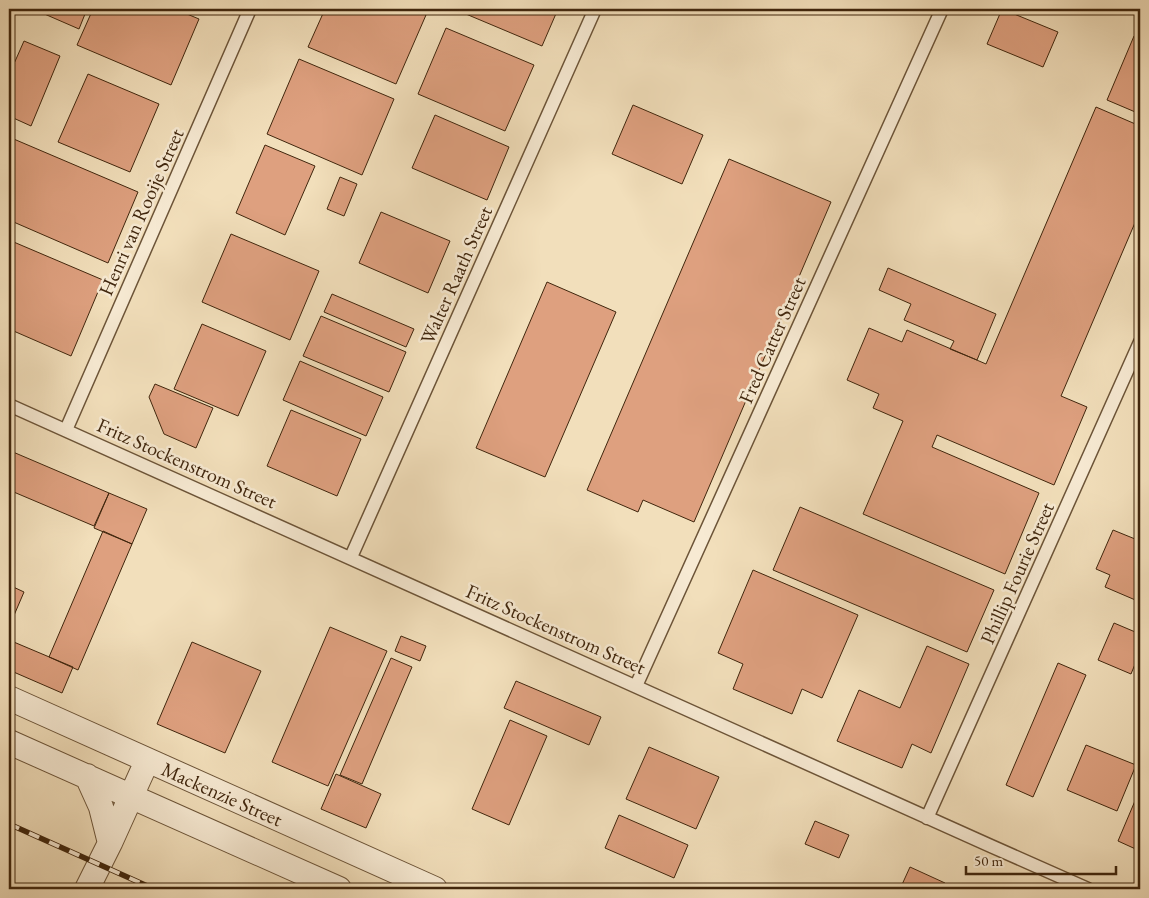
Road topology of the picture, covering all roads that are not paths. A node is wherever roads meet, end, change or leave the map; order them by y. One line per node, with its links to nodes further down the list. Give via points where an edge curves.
1 (250, 9): 6 (lane, Henri van Rooije Street)
2 (595, 9): 7 (lane, Walter Raath Street)
3 (942, 9): 8 (lane, Fred Catter Street)
4 (1140, 342): 14 (lane, Phillip Fourie Street)
5 (9, 405): 6 (lane, Fritz Stockenstrom Street)
6 (66, 430): 7 (lane, Fritz Stockenstrom Street)
7 (351, 557): 8 (lane, Fritz Stockenstrom Street)
8 (636, 686): 14 (lane, Fritz Stockenstrom Street)
9 (9, 698): 11 (street, Mackenzie Street)
10 (9, 742): 12 (street, Mackenzie Street)
11 (147, 761): 13 (street); 18 (street, Mackenzie Street)
12 (87, 776): 13 (street, Mackenzie Street); 15 (street, via 101,807)
13 (132, 796): 15 (street); 17 (street, Mackenzie Street)
14 (927, 818): 19 (lane, Fritz Stockenstrom Street)
15 (110, 843): 16 (street)
16 (87, 889)
17 (339, 889)
18 (434, 889)
19 (1088, 889)

